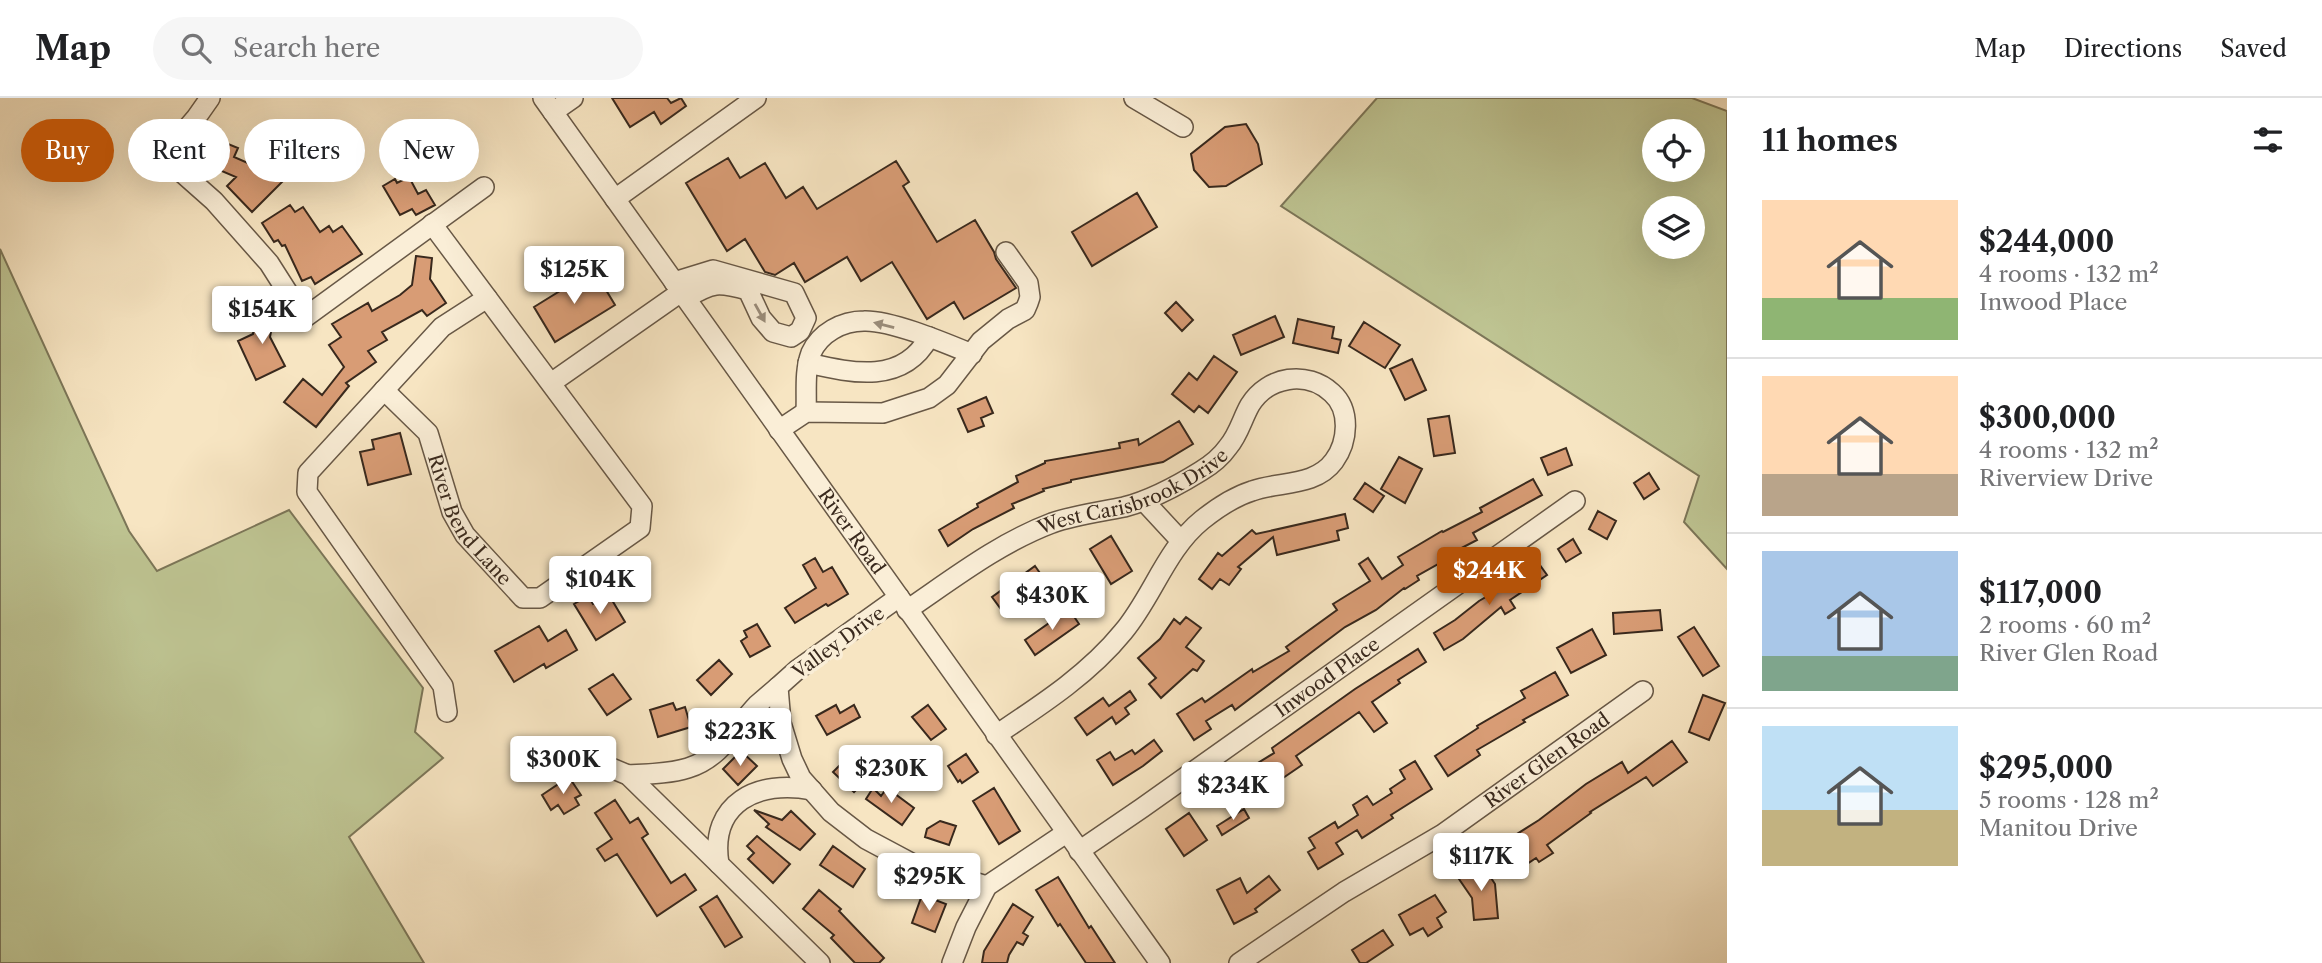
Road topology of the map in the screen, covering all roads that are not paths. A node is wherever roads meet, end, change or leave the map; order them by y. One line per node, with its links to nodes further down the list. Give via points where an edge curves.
1 (210, 98): 9 (street, via 173,146 179,170 269,262 304,318)
2 (573, 98): 5 (street)
3 (756, 98): 8 (street)
4 (1135, 98): 6 (street)
5 (549, 105): 8 (street, River Road)
6 (1183, 127)
7 (484, 187): 9 (street)
8 (615, 199): 11 (street, River Road)
9 (432, 225): 12 (street, River Bend Lane)
10 (1006, 252): 14 (street, via 1028,283 1028,303 1025,310 981,341)
11 (681, 291): 11 (street, one-way to 11, via 720,284 748,290 773,332 791,337 806,318 794,293 713,270); 16 (street); 19 (street, River Road)
12 (487, 298): 16 (street, River Bend Lane); 17 (street, via 442,327)
13 (929, 337): 14 (street); 15 (street, via 913,359 881,372 849,372); 15 (street, one-way to 15, via 864,320 847,323 820,340)
14 (972, 354): 18 (street, via 947,385 929,398 883,413)
15 (808, 363): 18 (street)
16 (551, 383): 17 (street, River Bend Lane, via 642,506 640,528 540,598 523,598 465,535 452,512 428,433)
17 (384, 390): 26 (street, via 308,473 307,492 443,686)
18 (806, 412): 19 (street)
19 (779, 430): 23 (street, River Road)
20 (1144, 501): 22 (street); 22 (street, West Carisbrook Drive, via 1216,460 1238,434 1250,405 1269,386 1282,380 1308,380 1337,398 1345,435 1327,468 1302,481 1275,484 1234,498); 23 (street, West Carisbrook Drive, via 1054,522)
21 (1575, 501): 32 (street, Inwood Place)
22 (1181, 541): 27 (street, via 1124,632 1052,697)
23 (903, 604): 24 (street, Valley Drive, via 797,670); 27 (street, River Road)
24 (778, 687): 29 (street, Valley Drive, via 702,762); 30 (street, Valley Drive, via 784,738)
25 (1643, 691): 38 (street, River Glen Road, via 1443,834 1335,898)
26 (447, 712)
27 (996, 735): 31 (street, River Road)
28 (541, 748): 29 (street, via 573,752)
29 (628, 775): 33 (street)
30 (811, 790): 33 (street, via 763,789 738,802 721,825); 34 (street, Valley Drive, via 831,812 884,850 925,869)
31 (1066, 833): 32 (street, River Road); 34 (street)
32 (1079, 851): 37 (street, River Road)
33 (719, 864): 35 (street)
34 (987, 886): 36 (street)
35 (820, 963)
36 (952, 963)
37 (1160, 963)
38 (1240, 963)

